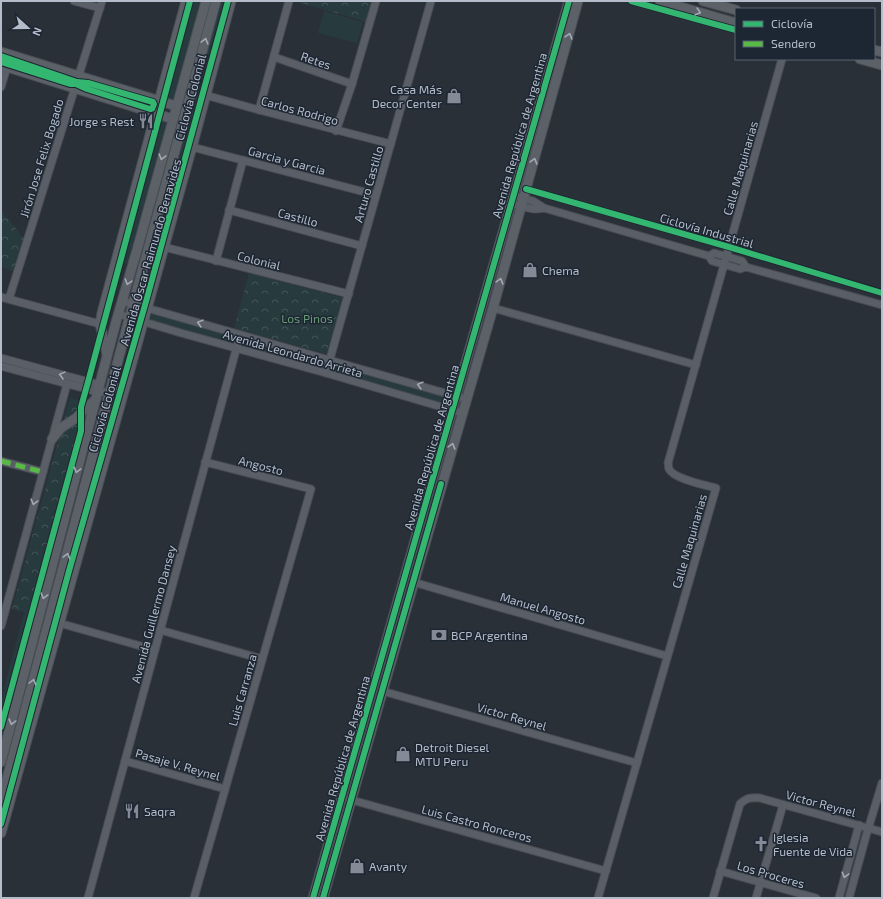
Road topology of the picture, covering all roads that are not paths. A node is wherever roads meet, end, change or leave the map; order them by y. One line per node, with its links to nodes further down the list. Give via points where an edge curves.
1 (74, 1): 13 (street)
2 (186, 1): 27 (main road, Avenida Óscar Raimundo Benavides)
3 (206, 1): 28 (main road, Avenida Óscar Raimundo Benavides)
4 (216, 1): 51 (main road, Avenida Óscar Raimundo Benavides, one-way to 4)
5 (231, 1): 26 (main road, Avenida Óscar Raimundo Benavides)
6 (289, 1): 17 (street)
7 (376, 1): 23 (street)
8 (431, 1): 33 (street, Arturo Castillo)
9 (569, 1): 37 (main road, Avenida República de Argentina)
10 (578, 1): 38 (main road, Avenida República de Argentina, one-way to 10)
11 (660, 1): 15 (main road, one-way to 15)
12 (703, 1): 14 (main road)
13 (101, 5): 22 (street, Jirón Jose Felix Bogado)
14 (735, 10)
15 (735, 23)
16 (1, 52): 22 (main road)
17 (274, 58): 23 (street, Retes); 29 (street)
18 (782, 60): 43 (street, Calle Maquinarias)
19 (864, 60): 20 (main road)
20 (882, 65)
21 (4, 66): 24 (street); 25 (main road)
22 (78, 77): 25 (street, Jirón Jose Felix Bogado); 27 (main road)
23 (352, 84): 32 (street)
24 (1, 87)
25 (75, 88): 30 (main road); 49 (street, Jirón Jose Felix Bogado)
26 (205, 95): 29 (street, Carlos Rodrigo); 34 (main road, Avenida Óscar Raimundo Benavides)
27 (159, 101): 28 (main road); 30 (main road, Avenida Óscar Raimundo Benavides)
28 (176, 106): 31 (main road, Avenida Óscar Raimundo Benavides)
29 (259, 110): 32 (street, Carlos Rodrigo)
30 (156, 114): 31 (main road); 58 (main road, Avenida Óscar Raimundo Benavides)
31 (173, 118): 50 (main road, Avenida Óscar Raimundo Benavides, one-way to 50)
32 (336, 131): 33 (street, Carlos Rodrigo)
33 (391, 144): 36 (street, Arturo Castillo)
34 (192, 147): 35 (street, Garcia y Garcia); 41 (main road, Avenida Óscar Raimundo Benavides)
35 (243, 160): 36 (street, Garcia y Garcia); 39 (street)
36 (376, 195): 40 (street, Arturo Castillo)
37 (512, 199): 38 (street); 71 (main road, Avenida República de Argentina)
38 (522, 202): 42 (street, via 537,210 544,208); 54 (main road, Avenida República de Argentina, one-way to 38)
39 (229, 210): 40 (street, Castillo); 44 (street)
40 (362, 246): 47 (street, Arturo Castillo)
41 (164, 247): 44 (street, Colonial); 53 (main road, Avenida Óscar Raimundo Benavides)
42 (709, 256): 43 (street, via 714,253); 45 (street, via 712,261)
43 (727, 257): 45 (street, Calle Maquinarias); 46 (street, via 742,261)
44 (216, 261): 47 (street, Colonial)
45 (724, 265): 46 (street, via 740,269); 64 (street, Calle Maquinarias)
46 (746, 267): 52 (street)
47 (349, 294): 63 (street, Arturo Castillo)
48 (1, 297): 49 (street)
49 (9, 299): 58 (street)
50 (122, 301): 51 (street, Avenida Leondardo Arrieta); 55 (main road, Avenida Óscar Raimundo Benavides)
51 (133, 304): 53 (street, Avenida Leondardo Arrieta); 56 (main road, Avenida Óscar Raimundo Benavides)
52 (882, 305)
53 (147, 308): 57 (main road, Avenida Óscar Raimundo Benavides); 59 (street, Avenida Leondardo Arrieta, one-way to 53)
54 (493, 308): 64 (street); 71 (main road, Avenida República de Argentina)
55 (118, 314): 56 (street, Avenida Leondardo Arrieta); 61 (main road, Avenida Óscar Raimundo Benavides)
56 (130, 317): 57 (street, Avenida Leondardo Arrieta); 69 (main road, Avenida Óscar Raimundo Benavides)
57 (143, 322): 60 (street, Avenida Leondardo Arrieta); 68 (main road, Avenida Óscar Raimundo Benavides)
58 (100, 324): 61 (main road, Avenida Óscar Raimundo Benavides)
59 (240, 335): 60 (street, Avenida Guillermo Dansey); 63 (street, Avenida Leondardo Arrieta)
60 (236, 348): 66 (street, Avenida Leondardo Arrieta); 76 (street, Avenida Guillermo Dansey)
61 (107, 354): 70 (main road, Avenida Óscar Raimundo Benavides)
62 (1, 358): 70 (street, one-way to 62)
63 (330, 359): 66 (street, Arturo Castillo); 71 (street, Avenida Leondardo Arrieta, one-way to 63)
64 (696, 365): 85 (street, Calle Maquinarias, via 668,463 669,469 681,478 716,488)
65 (1, 366): 67 (street)
66 (326, 373): 72 (street, Avenida Leondardo Arrieta)
67 (67, 384): 70 (street); 73 (street)
68 (125, 385): 69 (street); 74 (main road, Avenida Óscar Raimundo Benavides)
69 (110, 391): 70 (street); 78 (main road, Avenida Óscar Raimundo Benavides)
70 (98, 392): 73 (main road, via 76,418 61,428); 89 (main road, Avenida Óscar Raimundo Benavides, one-way to 89)
71 (461, 398): 72 (main road, Avenida República de Argentina)
72 (457, 412): 80 (main road, Avenida República de Argentina, one-way to 72); 93 (main road, Avenida República de Argentina)
73 (52, 439): 77 (street)
74 (110, 442): 78 (main road); 81 (main road, Avenida Óscar Raimundo Benavides)
75 (1, 461): 77 (street)
76 (205, 462): 79 (street, Angosto); 83 (street, Avenida Guillermo Dansey)
77 (43, 472): 82 (street, one-way to 82)
78 (88, 476): 94 (main road, Avenida Óscar Raimundo Benavides, one-way to 78)
79 (311, 489): 86 (street, Luis Carranza)
80 (414, 582): 85 (street, Manuel Angosto); 87 (main road, Avenida República de Argentina)
81 (59, 624): 84 (street); 94 (main road, Avenida Óscar Raimundo Benavides)
82 (1, 626)
83 (160, 630): 84 (street, Avenida Guillermo Dansey); 86 (street)
84 (154, 650): 88 (street, Avenida Guillermo Dansey)
85 (667, 656): 90 (street, Calle Maquinarias)
86 (262, 659): 92 (street, Luis Carranza)
87 (382, 691): 90 (street, Victor Reynel); 93 (main road, Avenida República de Argentina)
88 (125, 761): 92 (street, Pasaje V. Reynel); 104 (street, Avenida Guillermo Dansey)
89 (1, 762)
90 (637, 763): 101 (street, Calle Maquinarias)
91 (882, 783): 98 (street)
92 (225, 789): 105 (street, Luis Carranza)
93 (346, 799): 101 (street, Luis Castro Ronceros); 106 (main road, Avenida República de Argentina); 107 (main road, Avenida República de Argentina)
94 (5, 801): 96 (street); 100 (main road, Avenida Óscar Raimundo Benavides)
95 (783, 804): 97 (street, Victor Reynel); 102 (street, Victor Reynel, via 752,797 740,804); 103 (street)
96 (1, 810)
97 (859, 825): 98 (street, Victor Reynel); 112 (street, one-way to 112)
98 (868, 828): 99 (street, Victor Reynel); 113 (street)
99 (882, 832)
100 (1, 833)
101 (606, 871): 108 (street, Calle Maquinarias)
102 (720, 871): 103 (street, Los Proceres); 109 (street)
103 (760, 883): 110 (street); 111 (street, Los Proceres)
104 (88, 898)
105 (194, 898)
106 (313, 898)
107 (323, 898)
108 (598, 898)
109 (712, 898)
110 (756, 898)
111 (816, 898)
112 (839, 898)
113 (849, 898)

